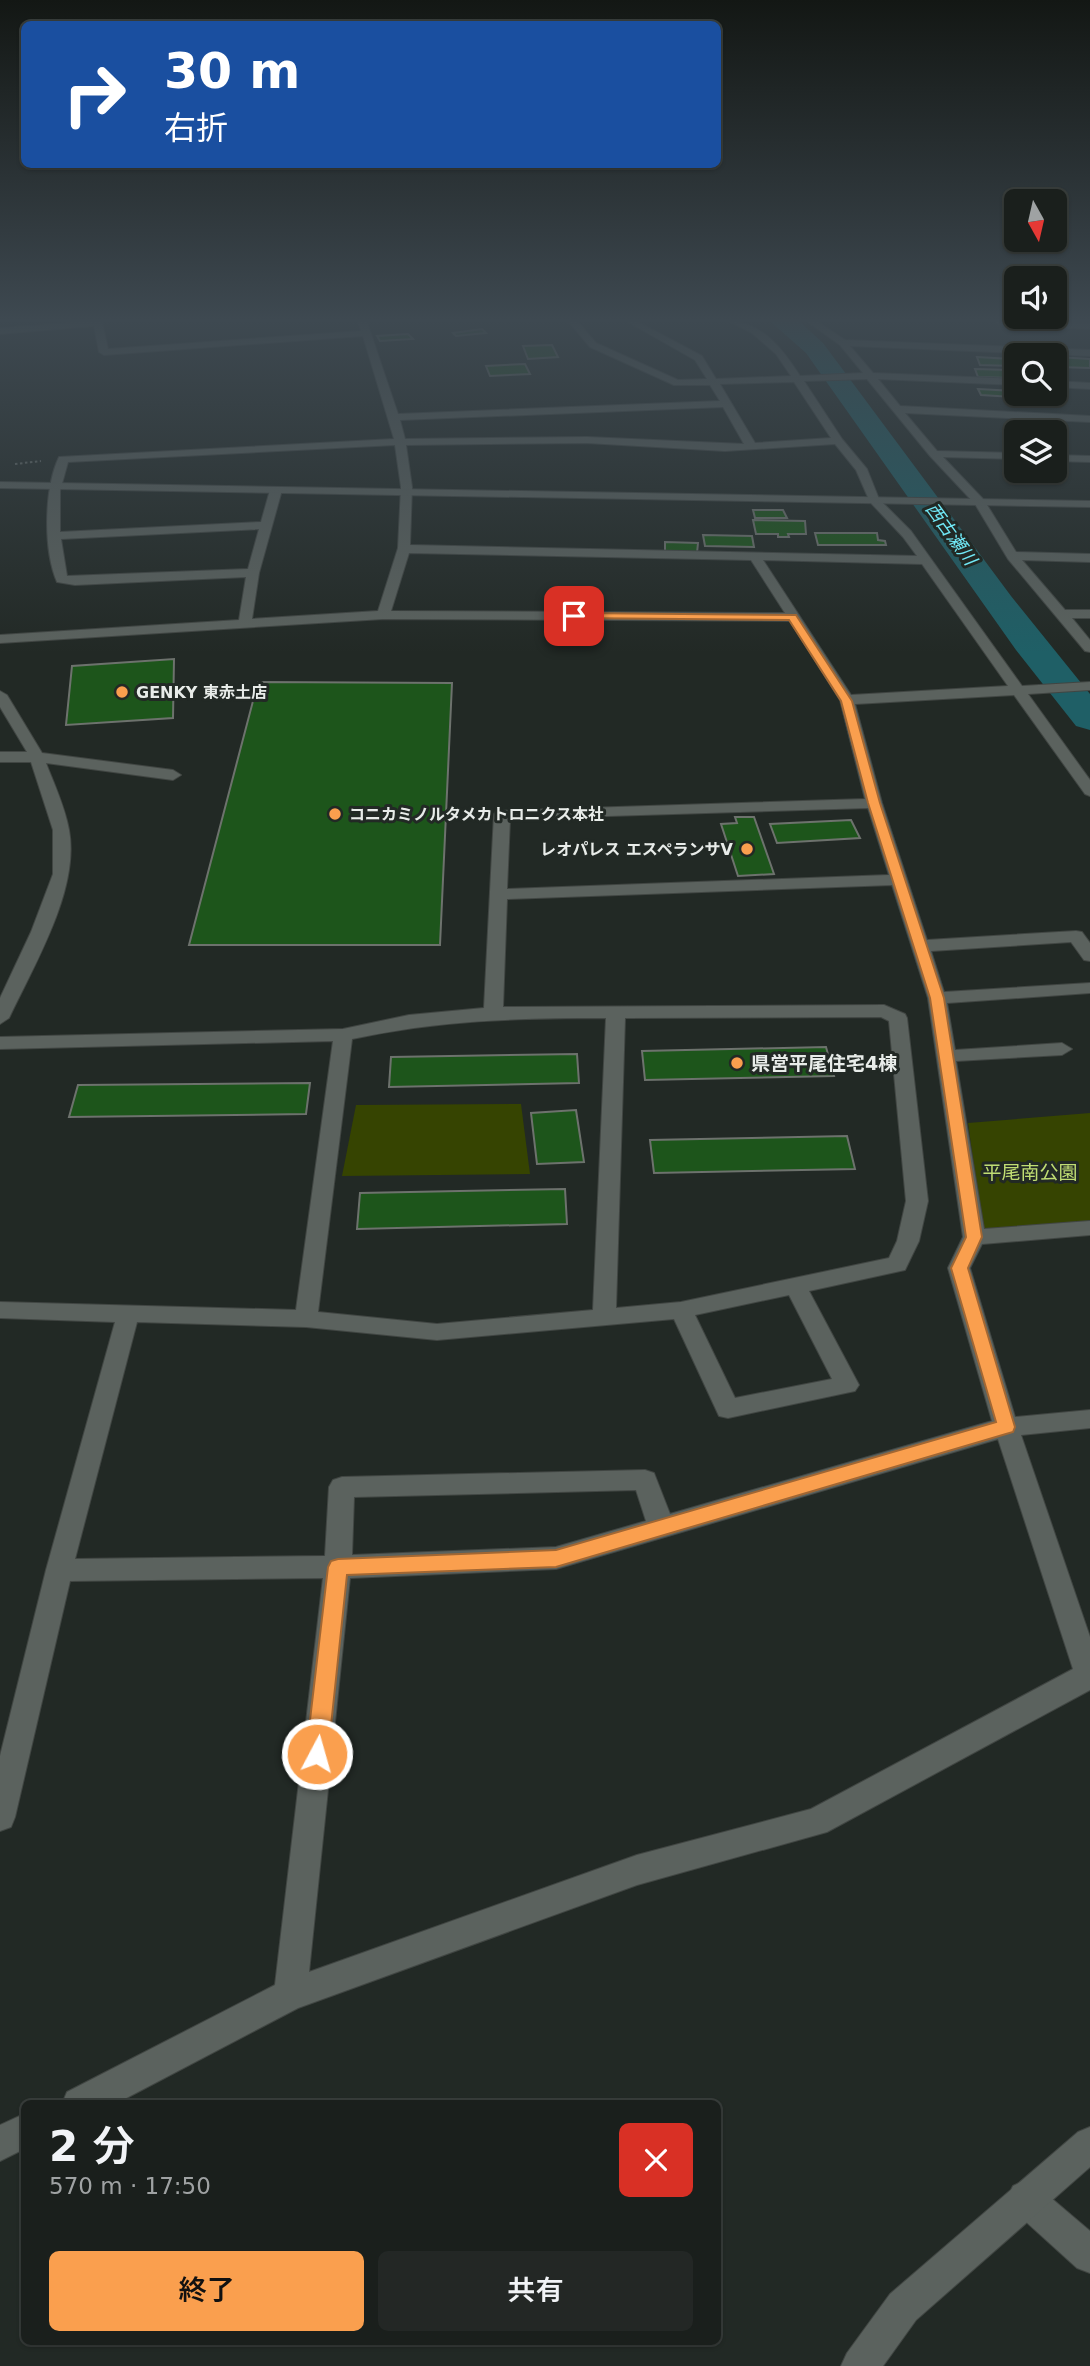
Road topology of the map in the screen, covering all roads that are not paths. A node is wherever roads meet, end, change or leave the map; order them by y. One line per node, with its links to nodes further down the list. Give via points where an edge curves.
1 (399, 432): 6 (street)
2 (743, 432): 7 (street)
3 (832, 432): 5 (street)
4 (916, 432): 8 (street)
5 (838, 441): 7 (street); 16 (street, via 861,469)
6 (401, 442): 7 (street, via 587,440 724,449); 13 (street, via 62,459); 15 (street)
7 (751, 446)
8 (934, 454): 9 (street); 17 (street)
9 (1004, 456)
10 (1067, 457): 11 (street)
11 (1090, 458)
12 (0, 485): 13 (street)
13 (57, 486): 14 (street); 20 (street)
14 (276, 490): 15 (street); 19 (street)
15 (408, 492): 16 (street); 21 (street)
16 (874, 500): 17 (street); 25 (street)
17 (980, 502): 18 (street); 22 (street)
18 (1090, 504)
19 (266, 525): 20 (street); 26 (street)
20 (54, 536): 26 (street, via 61,579)
21 (404, 550): 23 (street); 29 (street)
22 (1012, 556): 24 (street); 27 (street)
23 (755, 557): 25 (street); 30 (street)
24 (1090, 558)
25 (926, 560): 35 (street)
26 (253, 573): 31 (street)
27 (1060, 614): 28 (street); 33 (street)
28 (1090, 614)
29 (383, 615): 30 (street); 31 (street)
30 (792, 617): 37 (street)
31 (246, 623): 32 (street)
32 (0, 639)
33 (1090, 648)
34 (1090, 686): 35 (street)
35 (1017, 691): 37 (street); 41 (street)
36 (0, 695): 39 (street)
37 (847, 701): 42 (street)
38 (0, 757): 39 (street)
39 (37, 757): 40 (street); 51 (street, via 61,830 61,874)
40 (173, 775)
41 (1090, 791)
42 (874, 803): 43 (street); 44 (street, via 502,814)
43 (901, 880): 44 (street); 45 (street)
44 (500, 894): 49 (street)
45 (921, 946): 46 (street, via 1076,936); 48 (street)
46 (1090, 956)
47 (1090, 988): 48 (street)
48 (937, 998): 55 (street)
49 (493, 1013): 50 (street); 52 (street, via 409,1021)
50 (616, 1014): 58 (street, via 884,1011 898,1018 917,1201 908,1241 897,1264); 63 (street)
51 (0, 1018)
52 (343, 1035): 53 (street); 62 (street)
53 (0, 1043)
54 (1062, 1049): 55 (street)
55 (947, 1056): 57 (street)
56 (1090, 1228): 57 (street)
57 (974, 1237): 65 (street, via 959,1268)
58 (796, 1287): 60 (street); 60 (street, via 847,1385 728,1409)
59 (0, 1310): 61 (street)
60 (681, 1310): 63 (street)
61 (128, 1315): 62 (street); 68 (street)
62 (306, 1319): 63 (street, via 436,1332)
63 (604, 1319)
64 (1090, 1419): 65 (street)
65 (1006, 1427): 66 (street); 69 (street)
66 (661, 1527): 67 (street, via 556,1558); 67 (street, via 645,1480 342,1488)
67 (338, 1567): 68 (street); 71 (street)
68 (59, 1570): 70 (street)
69 (1090, 1676): 71 (street, via 816,1822 637,1870)
70 (0, 1817)
71 (290, 1995): 72 (street)
72 (87, 2100)
73 (21, 2134): 74 (street)
74 (0, 2144)
75 (1090, 2144): 76 (street)
76 (1025, 2198): 77 (street); 78 (street, via 903,2306)
77 (1090, 2255)
78 (860, 2366)

